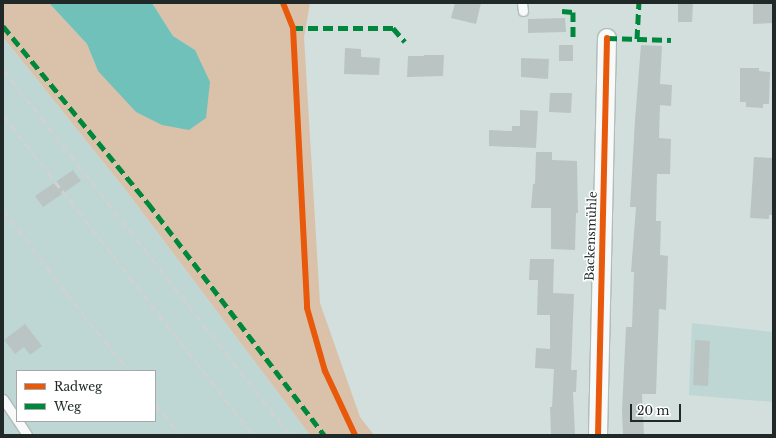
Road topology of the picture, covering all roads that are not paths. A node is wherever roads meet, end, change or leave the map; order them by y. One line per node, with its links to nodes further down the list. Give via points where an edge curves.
1 (607, 38): 6 (street, Backensmühle)
2 (3, 399): 3 (lane)
3 (16, 419)
4 (18, 422): 5 (lane)
5 (27, 435)
6 (598, 435)

